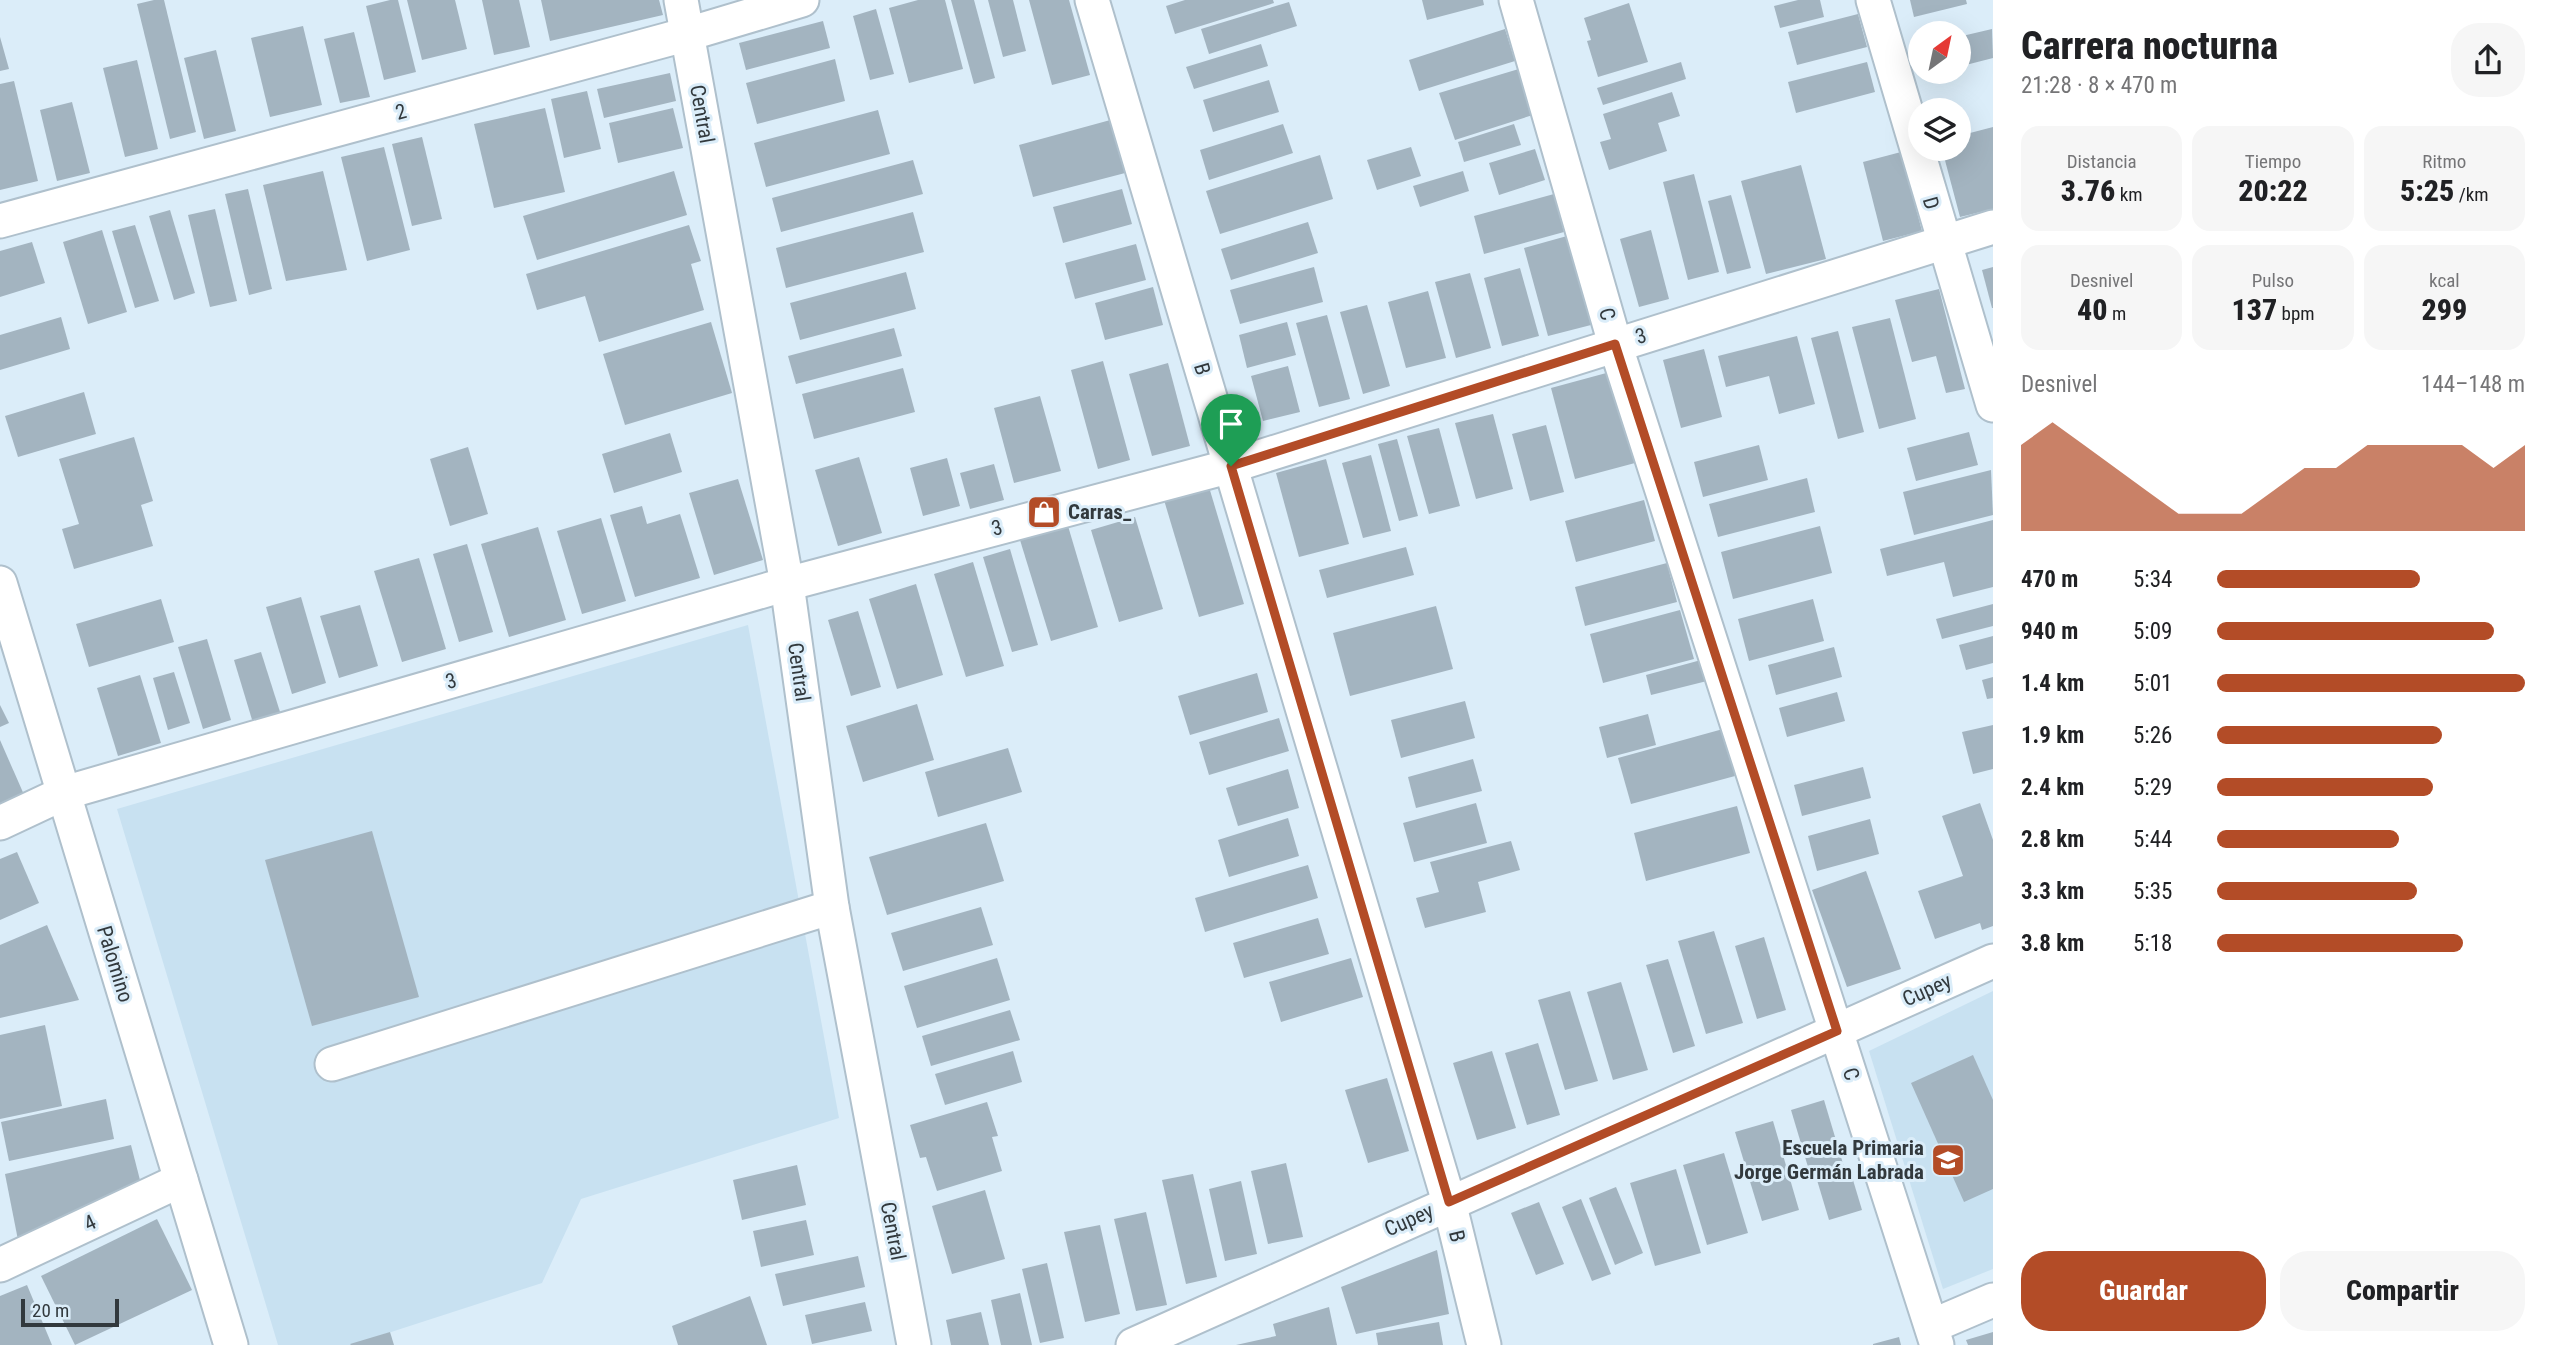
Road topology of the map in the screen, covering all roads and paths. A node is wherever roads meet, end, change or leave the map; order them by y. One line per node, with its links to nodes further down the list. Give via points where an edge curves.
1 (681, 0): 6 (street, Central)
2 (802, 0): 6 (street, 2)
3 (1092, 0): 12 (street, B)
4 (1516, 0): 10 (street, C)
5 (1873, 0): 9 (street, D)
6 (688, 34): 7 (street, 2); 14 (street, Central)
7 (0, 221)
8 (1993, 227): 9 (street, 3)
9 (1942, 242): 10 (street, 3); 11 (street, D)
10 (1615, 344): 12 (street, 3); 19 (street, C)
11 (1993, 405)
12 (1231, 466): 14 (street, 3); 22 (street, B)
13 (0, 583): 15 (street, Palomino)
14 (787, 584): 15 (street, 3); 17 (street, Central)
15 (64, 793): 16 (street, 3); 21 (street, Palomino)
16 (0, 824)
17 (832, 907): 20 (street); 27 (street, Central)
18 (1993, 961): 19 (street, Cupey)
19 (1837, 1031): 22 (street, Cupey); 25 (street, C)
20 (332, 1064)
21 (181, 1180): 23 (street, 4); 26 (street, Palomino)
22 (1449, 1202): 28 (street, Cupey); 29 (street, B)
23 (0, 1265)
24 (1993, 1300): 25 (street)
25 (1935, 1336)
26 (231, 1345)
27 (914, 1345)
28 (1133, 1345)
29 (1484, 1345)

